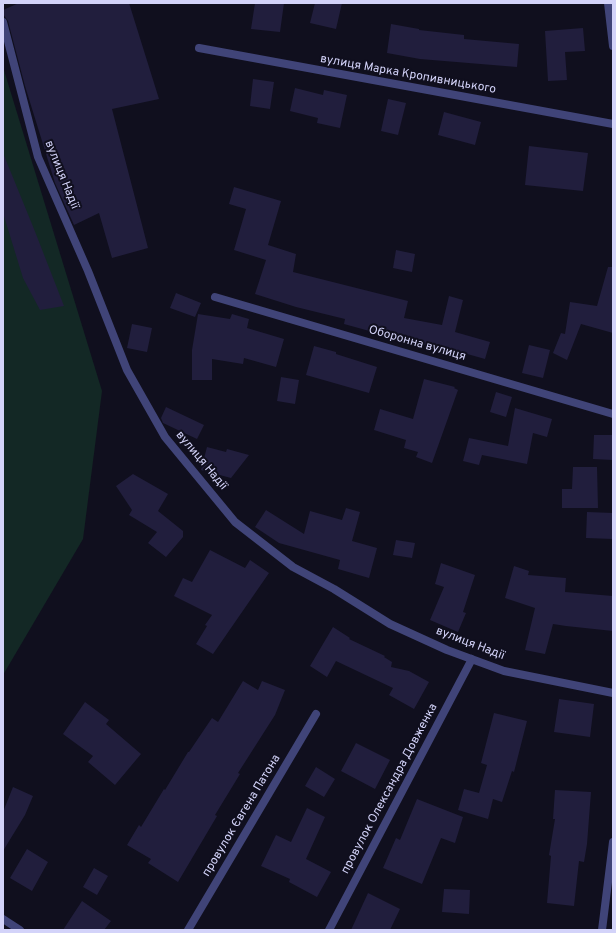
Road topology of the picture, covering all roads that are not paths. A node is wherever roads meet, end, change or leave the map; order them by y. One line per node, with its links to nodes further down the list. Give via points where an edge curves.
1 (608, 3): 3 (street)
2 (3, 22): 8 (street, вулиця Надії, via 38,157 88,270 127,370 165,437 235,522 293,567 390,624)
3 (613, 46)
4 (199, 48): 5 (street, вулиця Марка Кропивницького)
5 (613, 124)
6 (215, 297): 7 (street, Оборонна вулиця)
7 (613, 414)
8 (472, 659): 9 (street, вулиця Надії, via 504,671); 15 (street, провулок Олександра Довженка)
9 (613, 693)
10 (316, 714): 14 (street, провулок Євгена Патона)
11 (613, 842): 16 (street)
12 (3, 919): 13 (street)
13 (20, 930)
14 (188, 930)
15 (330, 930)
16 (602, 930)

